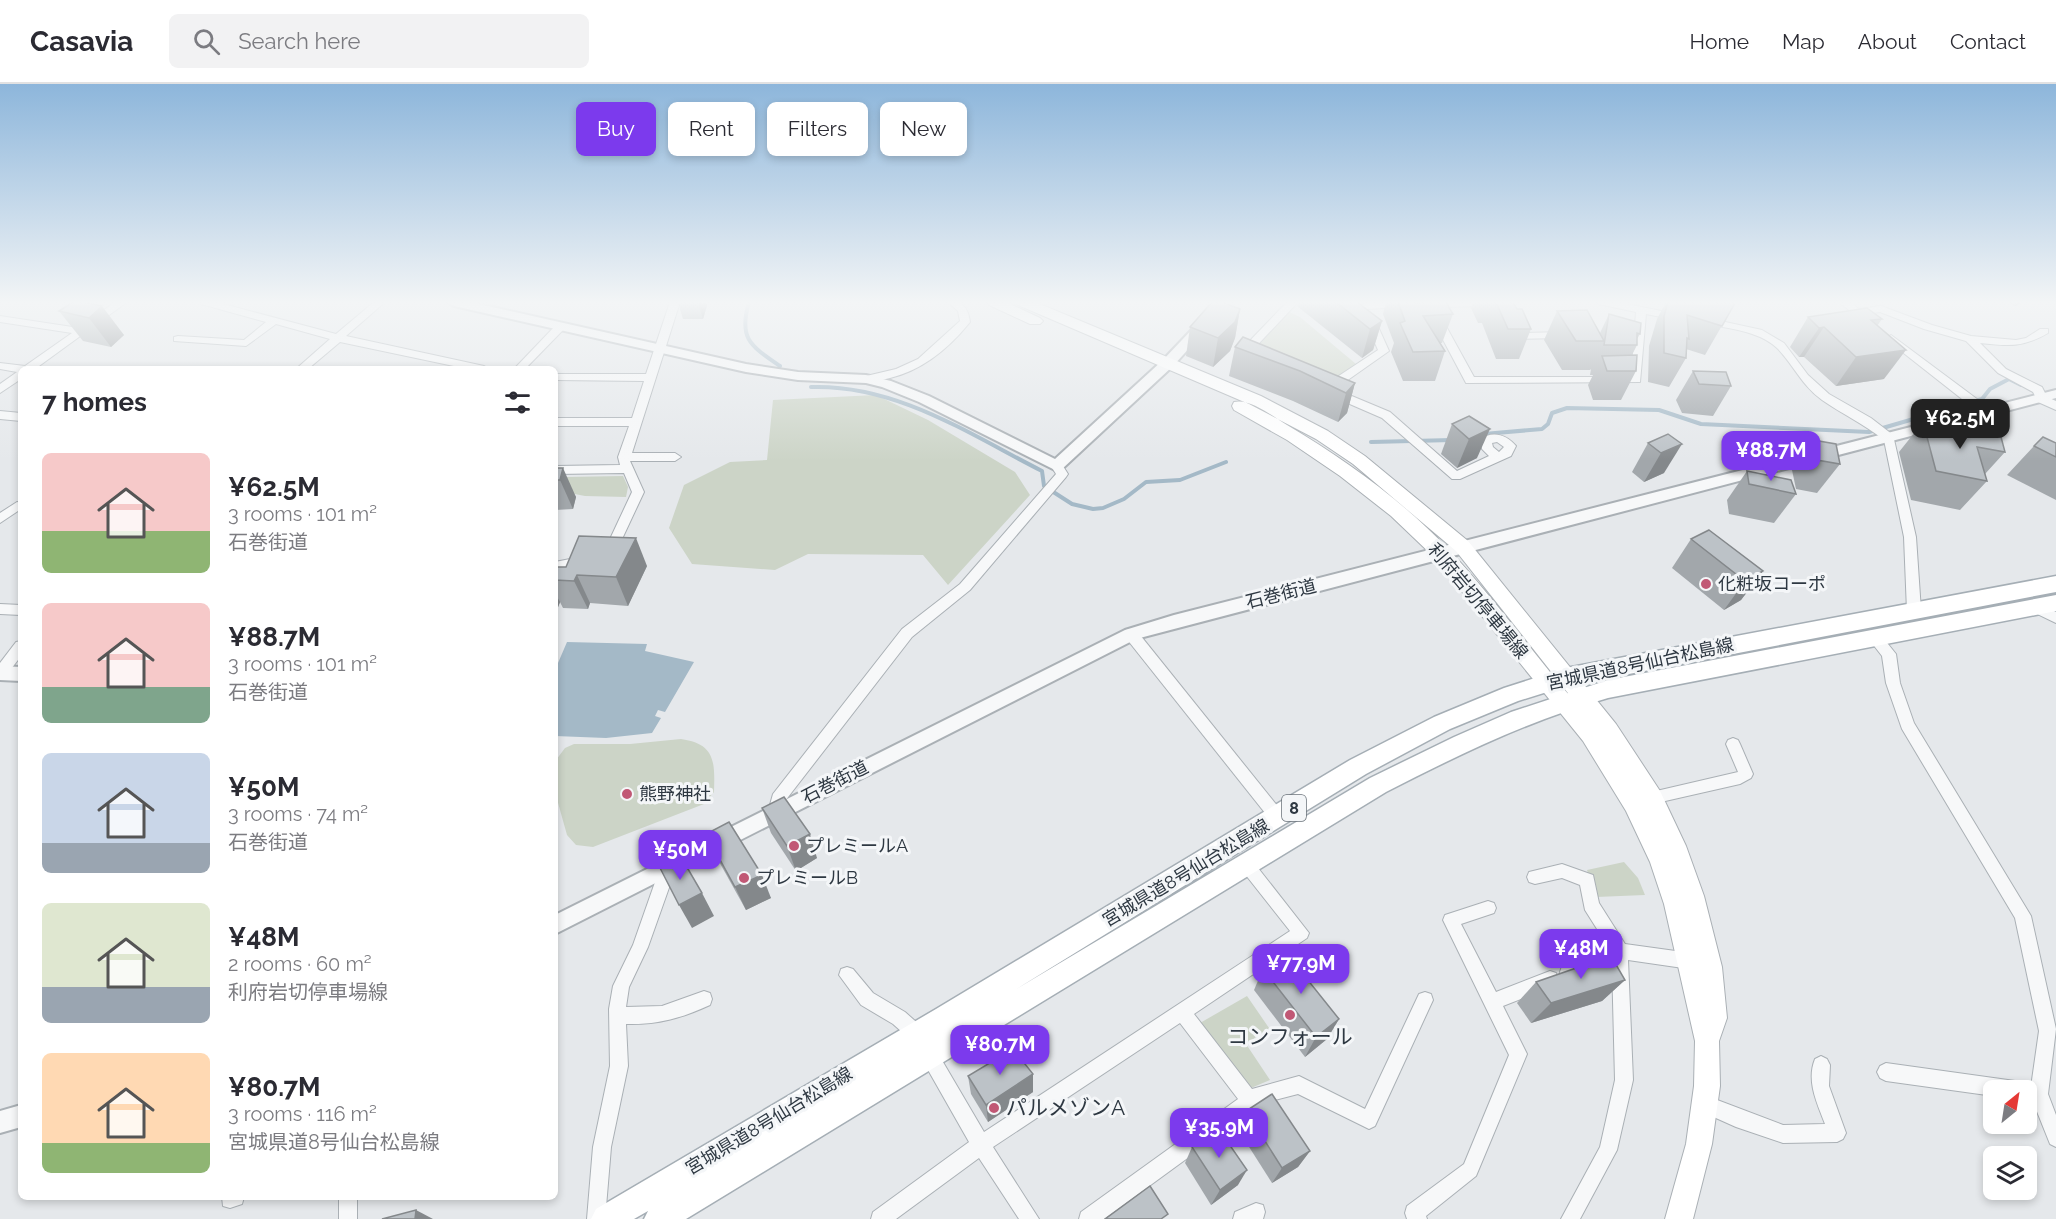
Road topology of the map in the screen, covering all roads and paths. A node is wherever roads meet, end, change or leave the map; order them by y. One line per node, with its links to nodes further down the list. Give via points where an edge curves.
1 (48, 355): 20 (street)
2 (318, 355): 21 (street)
3 (418, 355): 22 (street)
4 (533, 355): 23 (street)
5 (656, 355): 28 (street)
6 (690, 355): 29 (street, via 772,373)
7 (932, 355): 29 (street, via 897,374)
8 (1124, 355): 25 (main road, 利府岩切停車場線)
9 (1135, 355): 25 (main road, 利府岩切停車場線)
10 (1174, 355): 25 (street)
11 (1248, 355): 18 (street)
12 (1377, 355): 39 (street, via 1322,387 1386,415 1456,476)
13 (1456, 355): 14 (street, via 1470,381 1636,380)
14 (1633, 355)
15 (1787, 355): 37 (street, via 1825,397)
16 (1912, 355): 32 (street)
17 (1986, 355): 31 (street, via 2002,371)
18 (1253, 357)
19 (0, 366): 24 (street)
20 (32, 366)
21 (305, 366)
22 (470, 366)
23 (522, 366)
24 (18, 368)
25 (1162, 368): 41 (street); 45 (main road, 利府岩切停車場線, via 1255,400 1322,435 1377,474); 46 (main road, 利府岩切停車場線, via 1241,407 1320,455 1392,508)
26 (18, 376): 30 (street)
27 (558, 377): 28 (street)
28 (650, 378): 36 (street)
29 (866, 379): 41 (street, via 924,399)
30 (0, 389)
31 (2051, 400): 32 (street, 石巻街道)
32 (1982, 409): 37 (street, 石巻街道)
33 (0, 415): 34 (street)
34 (18, 417)
35 (558, 422): 36 (street)
36 (635, 422): 40 (street)
37 (1887, 436): 45 (street, 石巻街道); 52 (street, via 1910,537)
38 (675, 457): 40 (street)
39 (1497, 457)
40 (626, 463): 42 (street); 47 (street, via 638,492 610,554)
41 (1057, 466): 62 (street, via 1062,474 965,587 908,633 778,799)
42 (558, 470)
43 (17, 506): 44 (street)
44 (0, 519)
45 (1462, 546): 46 (street, 石巻街道); 58 (main road, 利府岩切停車場線)
46 (1440, 552): 53 (street, 石巻街道); 58 (main road, 利府岩切停車場線)
47 (558, 566)
48 (2056, 584): 52 (main road, 宮城県道8号仙台松島線 / 8)
49 (0, 609): 51 (street)
50 (2049, 609): 54 (main road, 宮城県道8号仙台松島線 / 8)
51 (18, 610)
52 (1914, 611): 58 (main road, 宮城県道8号仙台松島線 / 8)
53 (1131, 634): 62 (street, 石巻街道); 63 (street)
54 (1875, 638): 59 (main road, 宮城県道8号仙台松島線 / 8); 81 (street, via 1889,654 1893,683 1907,725 2023,915 2048,1031)
55 (18, 650): 56 (street)
56 (0, 673): 57 (street)
57 (18, 674)
58 (1556, 680): 59 (main road, 利府岩切停車場線); 63 (main road, 宮城県道8号仙台松島線 / 8, via 1442,723 1358,767)
59 (1572, 699): 61 (main road, 利府岩切停車場線, via 1627,755); 64 (main road, 宮城県道8号仙台松島線 / 8, via 1463,741 1378,785); 70 (main road, 利府岩切停車場線, via 1641,818 1672,892)
60 (1733, 744): 61 (street, via 1746,774 1740,778)
61 (1652, 798): 77 (main road, 利府岩切停車場線, via 1690,885 1707,952 1715,1018)
62 (776, 812): 65 (street, 石巻街道)
63 (1278, 818): 78 (main road, 宮城県道8号仙台松島線 / 8)
64 (1246, 864): 75 (street, via 1301,933); 78 (main road, 宮城県道8号仙台松島線 / 8)
65 (668, 868): 68 (street, 石巻街道); 76 (street, via 640,947 621,986)
66 (1535, 877): 69 (street, via 1562,871 1587,880 1591,905)
67 (1488, 908): 74 (street, via 1451,920)
68 (558, 923)
69 (1620, 951): 70 (street); 74 (street); 97 (street, via 1624,1080 1608,1150)
70 (1690, 961): 77 (main road, 利府岩切停車場線, via 1698,1014)
71 (847, 975): 78 (street, via 867,999 900,1018)
72 (704, 999): 76 (street, via 676,1013 654,1017)
73 (1425, 1000): 83 (street, via 1369,1120 1299,1085 1259,1095)
74 (1492, 1002): 96 (street, via 1518,1054 1470,1170 1414,1213)
75 (1182, 1012): 83 (street); 87 (street)
76 (617, 1015): 90 (street, via 618,1066 602,1147)
77 (1707, 1041): 85 (main road, 利府岩切停車場線)
78 (923, 1044): 87 (street); 91 (main road, 宮城県道8号仙台松島線 / 8); 92 (main road, 宮城県道8号仙台松島線 / 8)
79 (1821, 1065): 85 (street, via 1820,1086 1837,1133 1783,1134)
80 (1886, 1072): 82 (street)
81 (2036, 1080)
82 (1983, 1086)
83 (1251, 1101): 95 (street)
84 (2037, 1101): 86 (street)
85 (1704, 1104): 98 (main road, 利府岩切停車場線, via 1699,1144)
86 (2056, 1138)
87 (981, 1145): 93 (street); 94 (street)
88 (348, 1200): 89 (street)
89 (348, 1219)
90 (596, 1219)
91 (606, 1219)
92 (659, 1219)
93 (880, 1219)
94 (1030, 1219)
95 (1088, 1219)
96 (1418, 1219)
97 (1570, 1219)
98 (1679, 1219)

